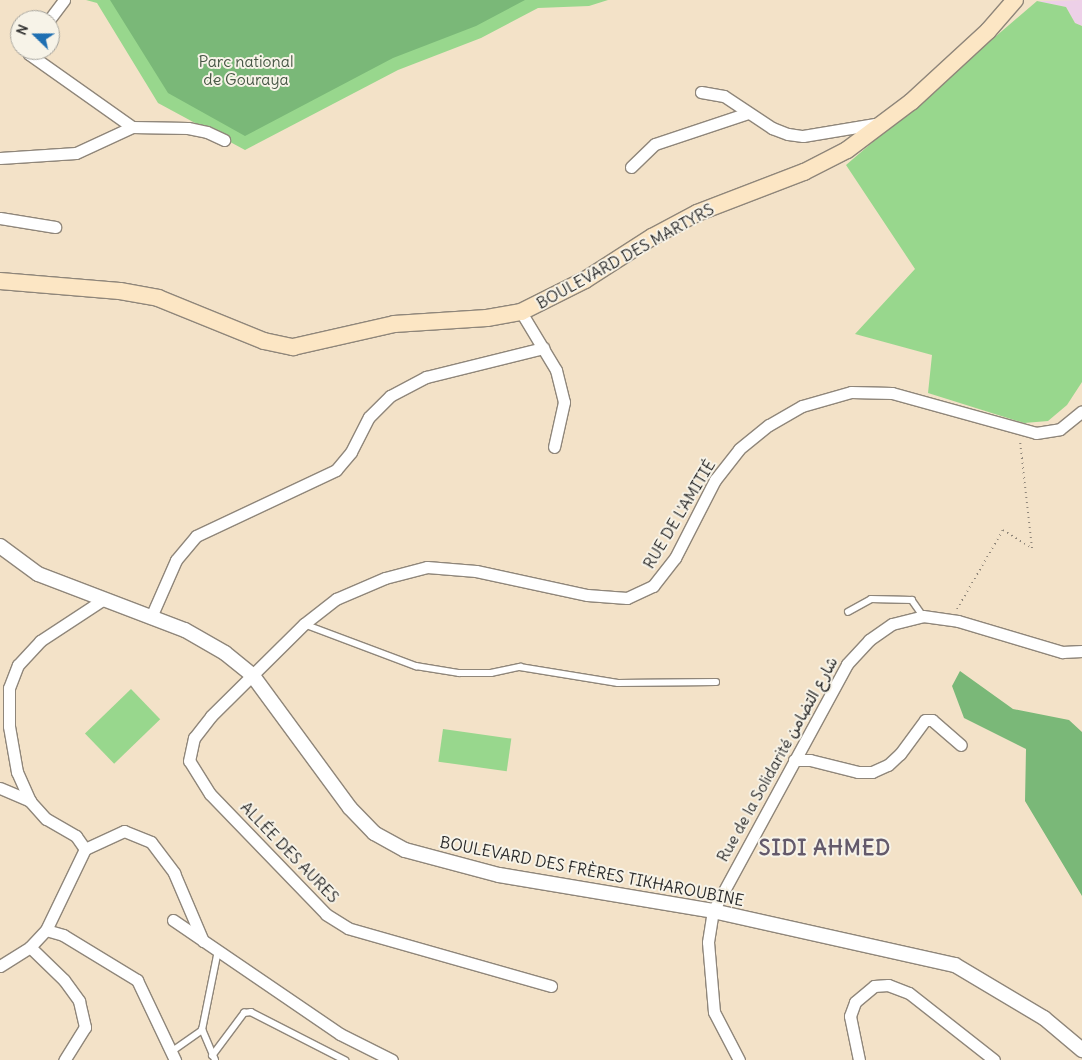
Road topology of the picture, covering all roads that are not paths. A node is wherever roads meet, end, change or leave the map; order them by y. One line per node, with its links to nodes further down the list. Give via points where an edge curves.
1 (1016, 0): 5 (main road, BOULEVARD DES MARTYRS, via 988,31)
2 (37, 60): 6 (street)
3 (701, 92): 4 (street, via 724,96)
4 (748, 113): 5 (street, via 772,128 803,136); 9 (street, via 655,144)
5 (887, 123): 13 (main road, BOULEVARD DES MARTYRS, via 847,150 804,172 697,213 652,237 585,280)
6 (132, 127): 7 (street, via 188,128); 8 (street, via 76,153)
7 (224, 140)
8 (0, 158)
9 (631, 167)
10 (0, 218): 11 (street)
11 (55, 227)
12 (0, 281): 13 (main road, BOULEVARD DES MARTYRS, via 120,291 158,298 264,341 293,347 394,324 487,318)
13 (521, 312): 14 (street)
14 (543, 348): 16 (street, via 556,370 564,402); 21 (street, via 426,377 390,396 369,417 352,452 336,470 196,536 176,560)
15 (1082, 410): 22 (street, RUE DE L'AMITIÉ, via 1060,429 1036,433 892,393 850,392 802,406 769,425 739,449 715,480 675,558 654,586 627,598 587,595 476,571 427,566 385,578 336,599)
16 (554, 447)
17 (0, 546): 18 (street, BOULEVARD DES FRÈRES TIKHAROUBINE, via 38,574)
18 (104, 599): 21 (street, BOULEVARD DES FRÈRES TIKHAROUBINE); 29 (street, via 40,641 18,665 9,688 9,726 17,772)
19 (848, 612): 20 (lane, via 871,599 912,600)
20 (923, 616): 23 (street, Rue de la Solidarité شارع التضامن, via 950,620 1062,652); 27 (street, Rue de la Solidarité شارع التضامن, via 892,624 869,640 847,664)
21 (151, 617): 24 (street, BOULEVARD DES FRÈRES TIKHAROUBINE, via 185,630 225,653)
22 (304, 624): 24 (street, RUE DE L'AMITIÉ); 25 (lane, via 416,666 459,673 491,673 520,667 618,683)
23 (1082, 651)
24 (253, 676): 31 (street, BOULEVARD DES FRÈRES TIKHAROUBINE, via 350,808 374,833 404,850 500,875); 38 (street, ALLÉE DES AURES, via 211,716 194,738 189,761 210,794 326,914 348,928)
25 (716, 682)
26 (962, 745): 27 (street, via 932,720 925,720 900,754 888,765 872,772)
27 (794, 760): 31 (street, Rue de la Solidarité شارع التضامن)
28 (0, 788): 29 (street)
29 (30, 801): 30 (street, via 46,819 76,836)
30 (85, 848): 33 (street); 34 (street, via 124,832 151,842 174,873)
31 (713, 911): 40 (street, BOULEVARD DES FRÈRES TIKHAROUBINE, via 955,965 1044,1018); 46 (street, Rue de la Solidarité شارع التضامن, via 708,942 714,1012)
32 (173, 920): 34 (street)
33 (46, 930): 35 (street); 41 (street, via 71,940 137,980)
34 (203, 940): 36 (street)
35 (30, 947): 37 (street); 43 (street, via 64,980 79,1001 85,1028)
36 (218, 951): 39 (lane); 45 (street, via 340,1034)
37 (0, 966)
38 (551, 986)
39 (202, 1030): 41 (lane); 42 (lane)
40 (1082, 1050)
41 (173, 1056)
42 (213, 1058): 44 (lane, via 244,1013 251,1012)
43 (64, 1060)
44 (345, 1060)
45 (392, 1060)
46 (739, 1060)
47 (859, 1060): 48 (street, via 850,1016 855,1002 874,986 888,985 910,993)
48 (994, 1060)

